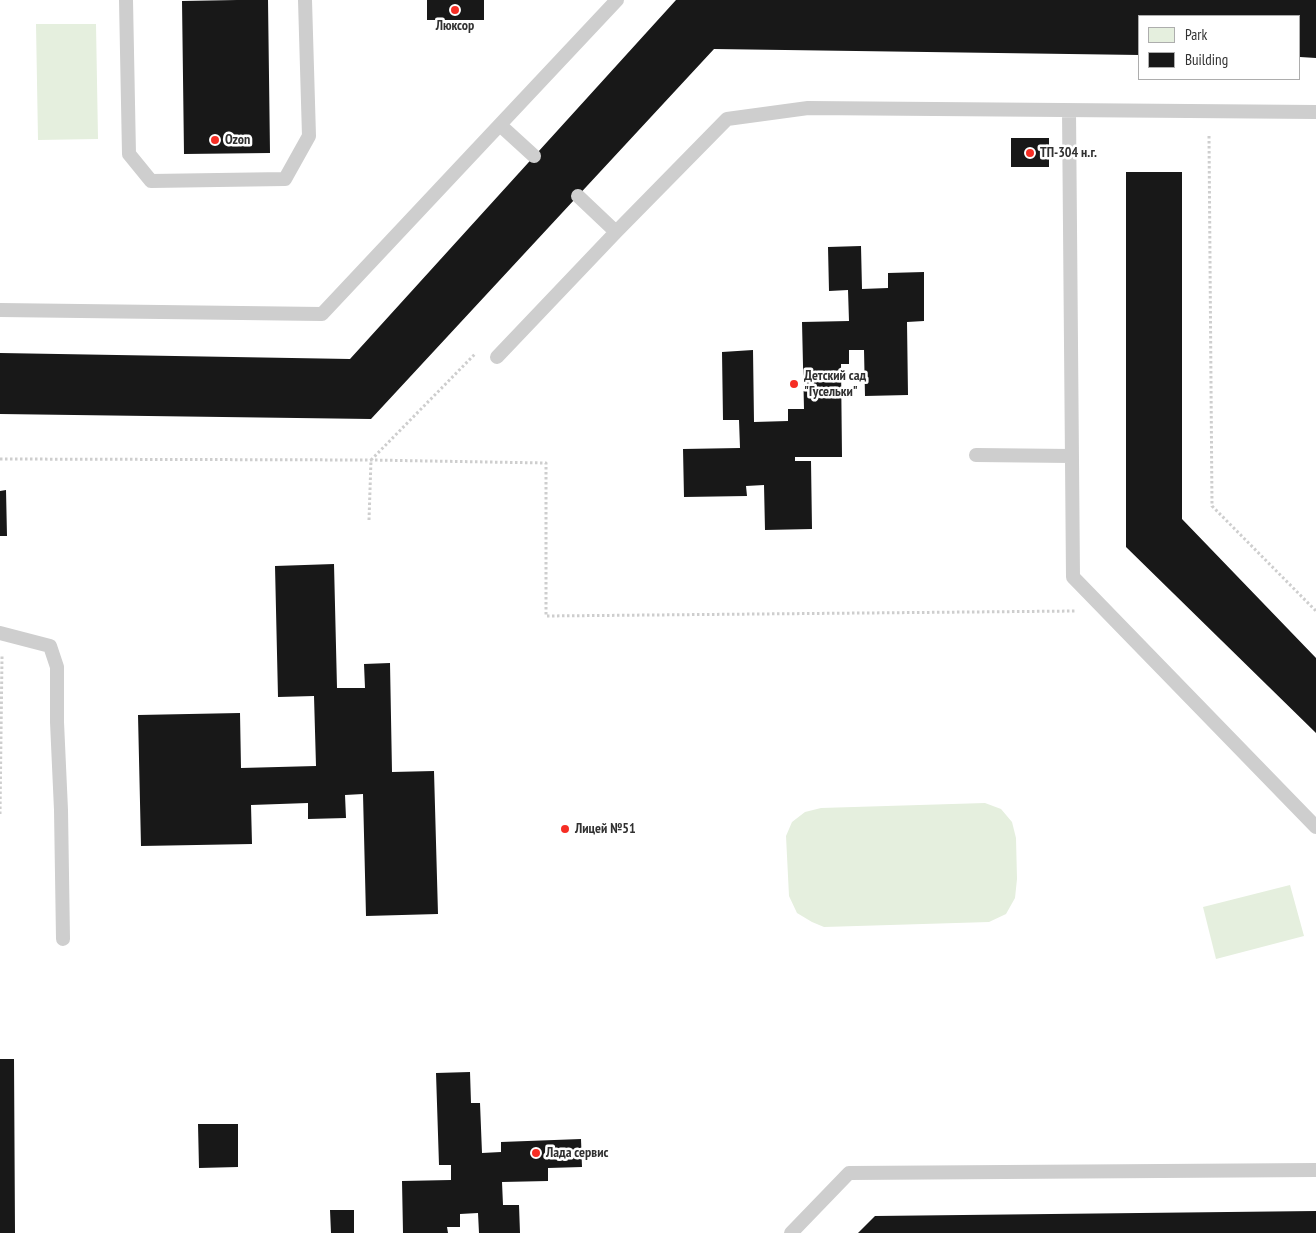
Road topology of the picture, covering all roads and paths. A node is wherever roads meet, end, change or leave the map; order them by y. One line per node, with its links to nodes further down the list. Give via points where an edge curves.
1 (126, 0): 2 (lane, via 129,154 151,181 285,179 309,136)
2 (304, 0)
3 (617, 0): 6 (lane)
4 (1069, 111): 5 (lane); 10 (lane, via 808,108 727,119); 15 (lane)
5 (1316, 112)
6 (500, 125): 8 (lane); 11 (lane, via 322,314)
7 (1209, 136): 20 (path, via 1212,506)
8 (534, 156)
9 (578, 196): 10 (lane)
10 (616, 232): 13 (lane)
11 (0, 310)
12 (481, 348): 17 (path)
13 (496, 358)
14 (976, 455): 15 (lane)
15 (1072, 456): 19 (lane, via 1073,577)
16 (0, 459): 17 (path)
17 (371, 460): 18 (path); 19 (path, via 546,462 546,616)
18 (369, 520)
19 (1105, 610): 23 (lane)
20 (1316, 610)
21 (1, 633): 22 (path); 24 (lane, via 50,646 57,666)
22 (0, 814)
23 (1316, 827)
24 (63, 939)
25 (1316, 1170): 26 (lane, via 849,1173)
26 (791, 1233)

